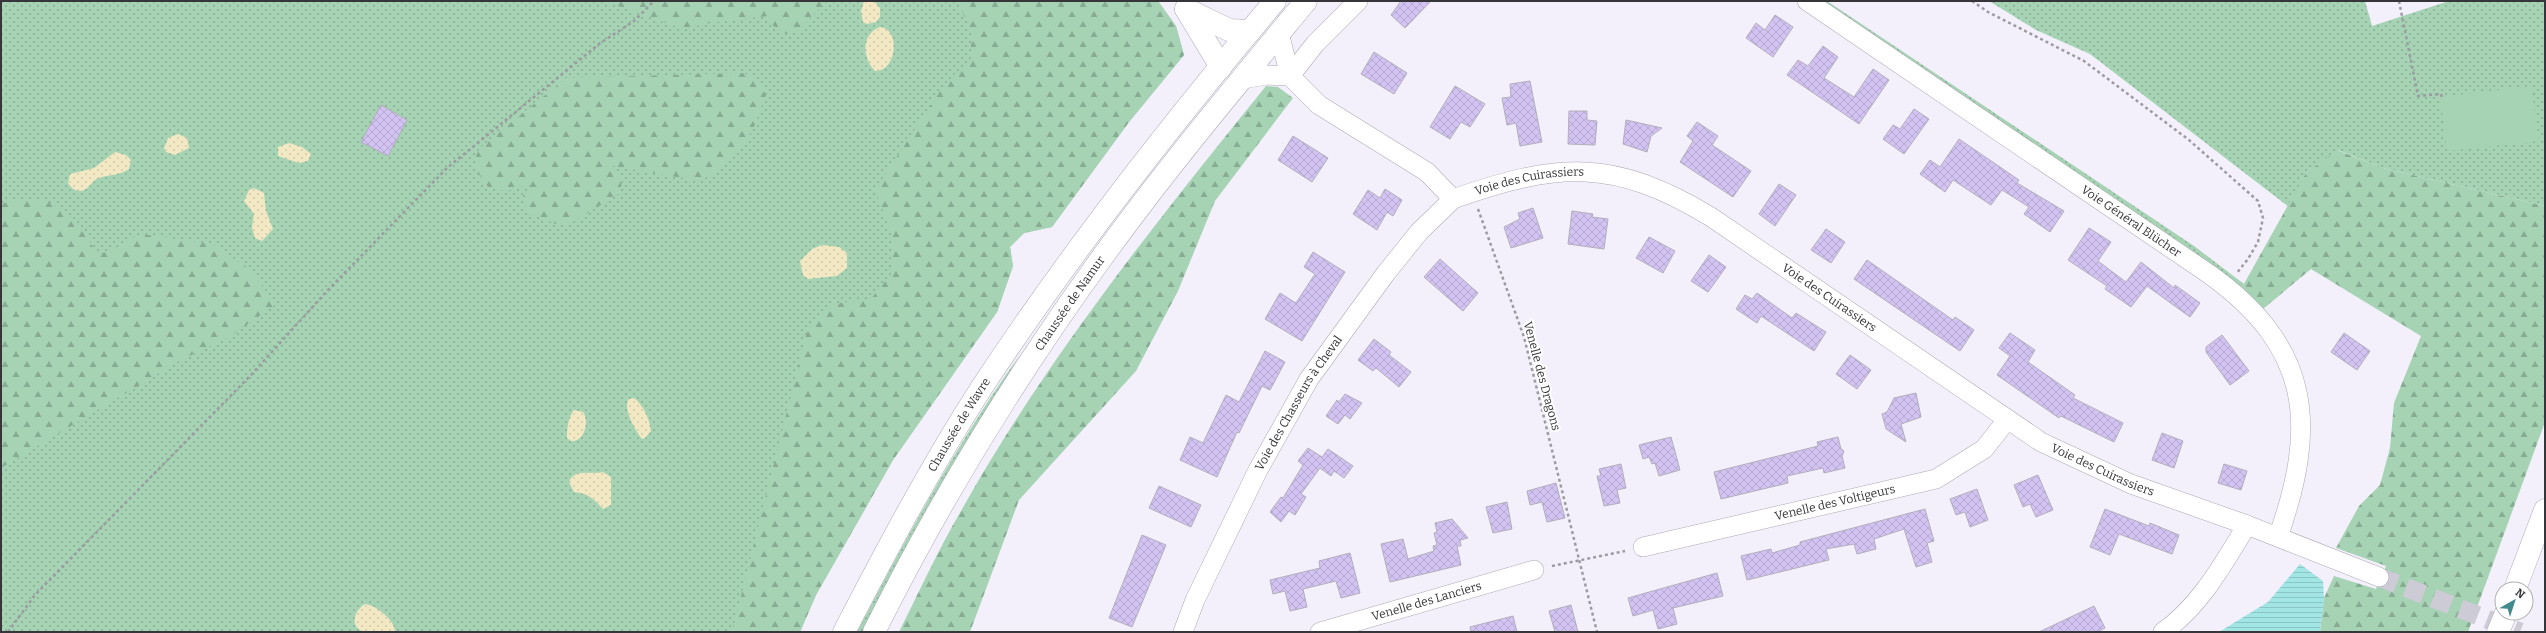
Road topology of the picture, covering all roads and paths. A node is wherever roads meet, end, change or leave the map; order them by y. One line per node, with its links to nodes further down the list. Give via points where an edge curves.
1 (654, 1): 28 (path, via 634,21 599,44 447,168 326,291 251,375 35,595)
2 (1275, 1): 8 (main road)
3 (1306, 1): 9 (main road, Chaussée de Namur)
4 (1358, 1): 11 (street, via 1315,44)
5 (1806, 1): 16 (street, Voie Général Blücher)
6 (1972, 1): 16 (path, via 1988,12 2084,61 2189,140 2258,201 2263,218 2258,242)
7 (2399, 1): 13 (path, via 2418,96 2441,94)
8 (1250, 32): 10 (main road); 10 (main road, via 1229,30 1186,9)
9 (1279, 34): 11 (street); 12 (main road, Chaussée de Namur)
10 (1221, 66): 29 (main road, Chaussée de Wavre, via 1093,230 1017,335 948,442)
11 (1290, 76): 12 (street, via 1267,75); 14 (street, via 1319,105 1427,172)
12 (1242, 79): 30 (main road, Chaussée de Namur, via 1146,198 1045,338 941,507)
13 (2442, 97)
14 (1453, 198): 17 (street, Voie des Cuirassiers, via 1509,181 1555,172 1585,171 1614,174 1648,185 1680,198 1711,217); 31 (street, Voie des Chasseurs à Cheval, via 1386,273 1309,379 1258,470 1195,600)
15 (1478, 207): 23 (path, Venelle des Dragons, via 1524,337)
16 (2229, 288): 20 (street, Voie Général Blücher, via 2256,312 2280,347 2289,366 2301,411 2301,453 2291,500)
17 (2007, 420): 19 (street, Voie des Cuirassiers, via 2072,458 2131,484); 21 (street, Venelle des Voltigeurs, via 1984,449 1936,479)
18 (2545, 510): 26 (main road)
19 (2247, 525): 20 (street, Voie des Cuirassiers); 34 (street, via 2202,595 2181,620)
20 (2278, 537): 25 (street, Voie des Cuirassiers)
21 (1643, 547)
22 (1625, 551): 23 (path)
23 (1579, 561): 24 (path); 33 (path, Venelle des Dragons)
24 (1541, 569): 32 (street, Venelle des Lanciers)
25 (2379, 577)
26 (2518, 581)
27 (2503, 621): 35 (main road)
28 (8, 632)
29 (844, 632)
30 (874, 632)
31 (1183, 632)
32 (1320, 632)
33 (1597, 632)
34 (2163, 632)
35 (2498, 632)

